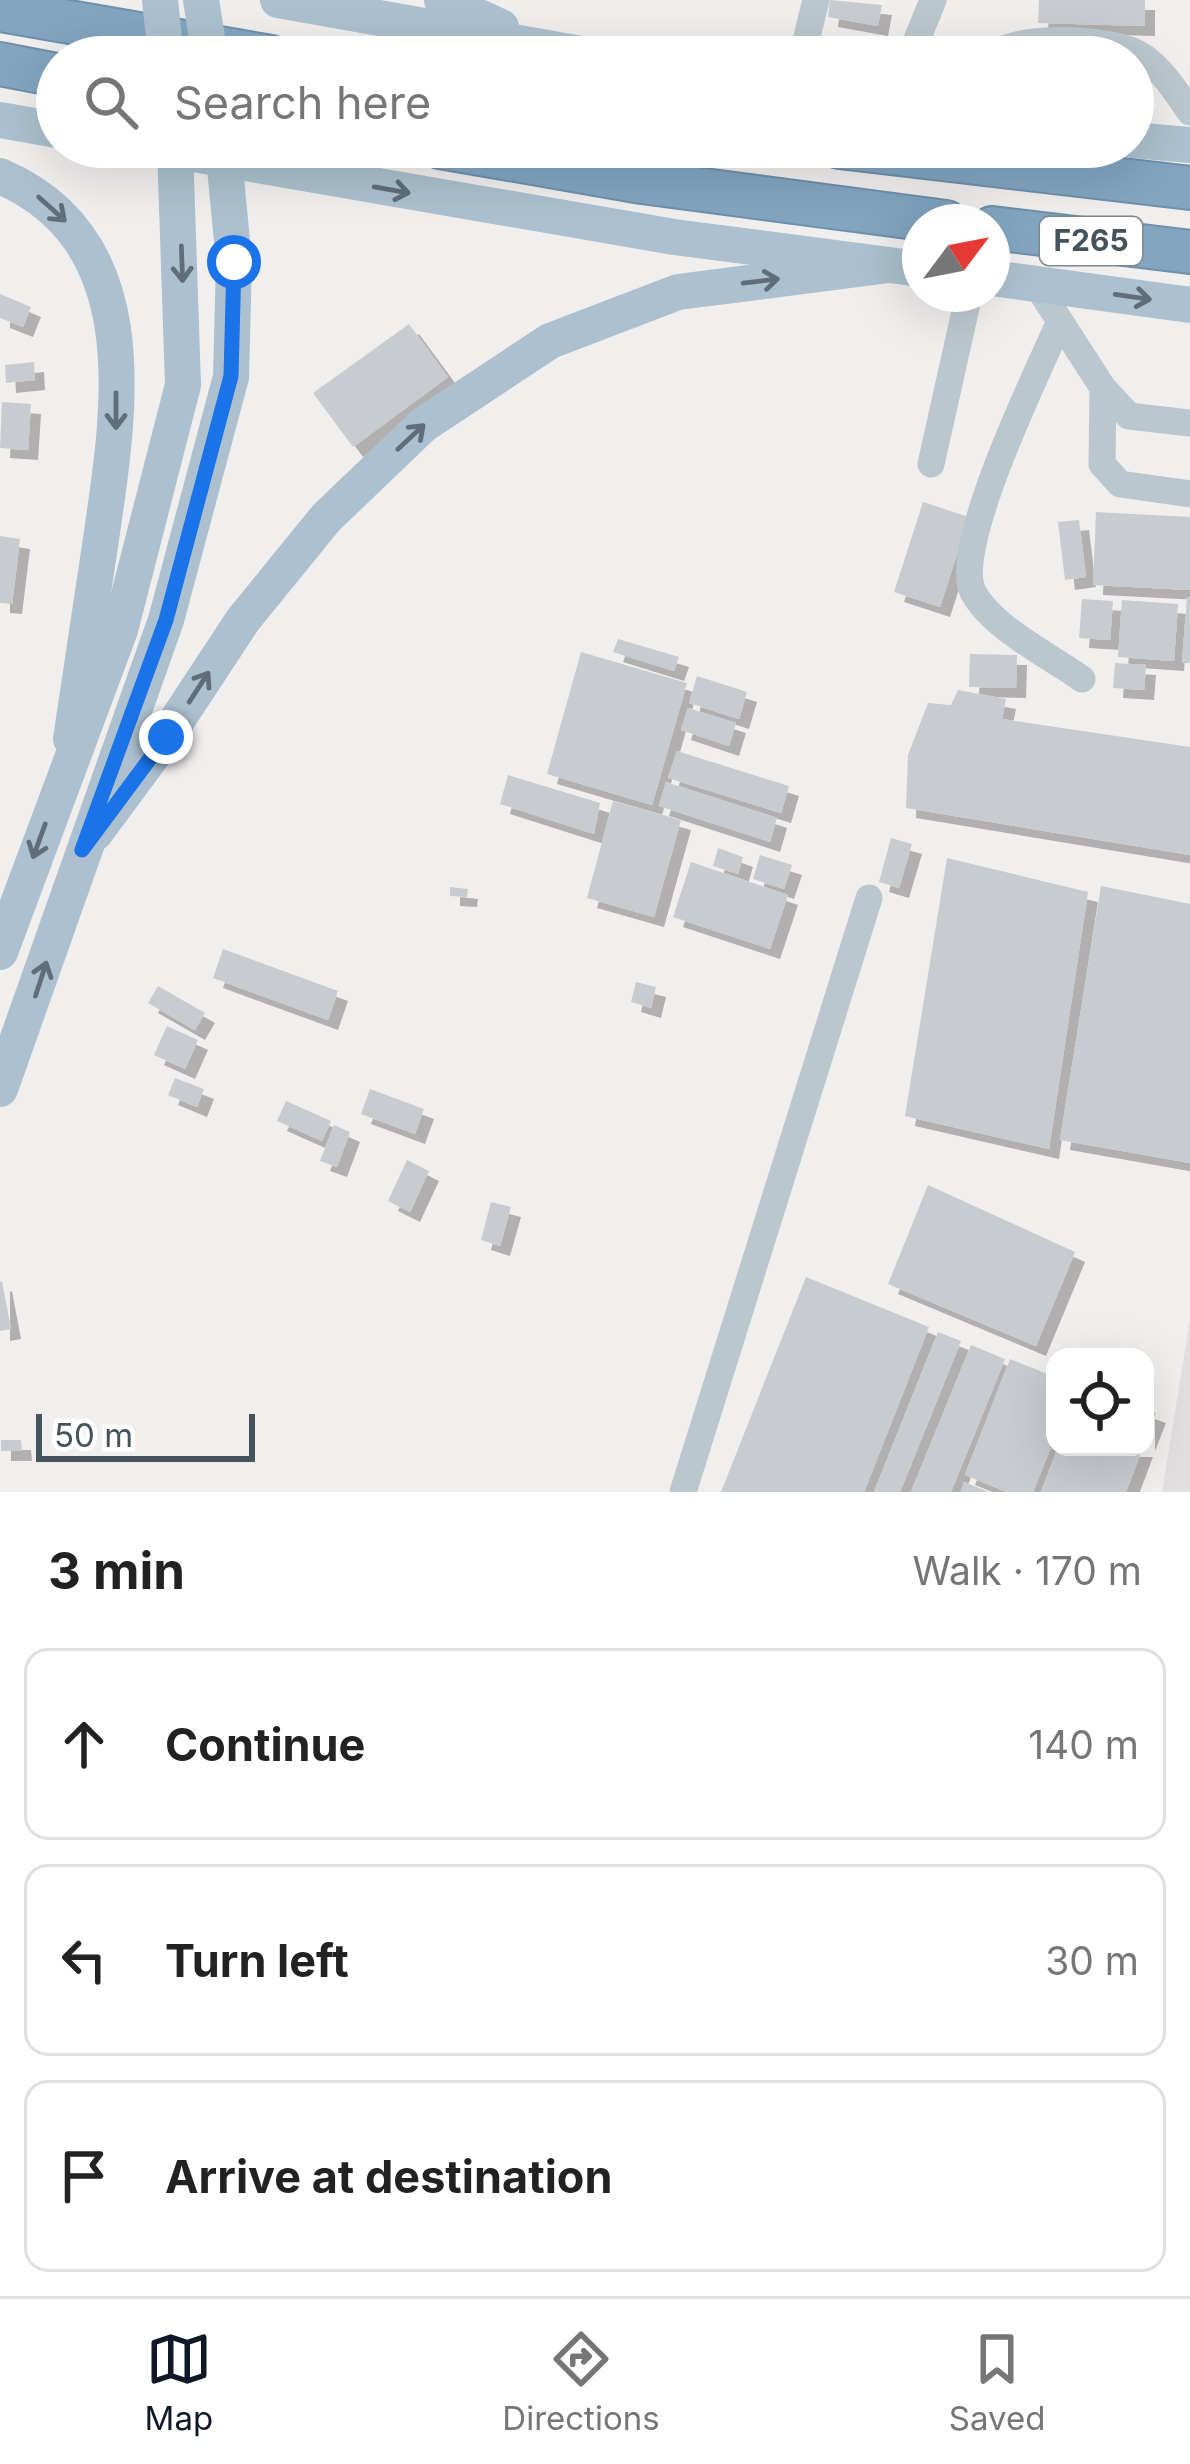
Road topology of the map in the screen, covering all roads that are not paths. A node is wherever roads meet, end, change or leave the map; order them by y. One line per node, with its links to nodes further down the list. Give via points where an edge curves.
1 (160, 0): 9 (main road, bridge)
2 (201, 0): 10 (main road, bridge)
3 (278, 0): 11 (main road)
4 (442, 0): 12 (main road)
5 (816, 0): 13 (lane)
6 (933, 0): 14 (lane)
7 (0, 10): 8 (highway)
8 (150, 36)
9 (164, 36)
10 (207, 36)
11 (476, 36)
12 (520, 36)
13 (807, 36)
14 (918, 36)
15 (0, 64): 17 (highway)
16 (1154, 68): 18 (lane)
17 (36, 71)
18 (1190, 112)
19 (0, 120): 20 (main road)
20 (36, 126)
21 (1154, 142): 22 (main road)
22 (1190, 145)
23 (177, 168): 45 (main road, one-way to 45, bridge, via 183,385 120,630)
24 (225, 168): 46 (main road, bridge, via 234,262 231,376 166,620)
25 (275, 168): 33 (main road, one-way to 33, via 674,237)
26 (561, 168): 30 (highway)
27 (1024, 168): 29 (highway, F265)
28 (0, 176): 45 (main road, one-way to 45, via 49,202 92,256 116,326 117,430)
29 (1190, 188)
30 (902, 216)
31 (1010, 230): 32 (highway, F265)
32 (1190, 252)
33 (902, 267)
34 (902, 267): 46 (main road, one-way to 34, bridge, via 243,620 326,518 423,425 550,341 678,292)
35 (1010, 280): 36 (main road)
36 (1036, 284): 37 (main road, one-way to 37); 39 (lane)
37 (1190, 305)
38 (965, 312): 42 (lane)
39 (1060, 321): 40 (lane); 44 (lane, via 986,491 968,577 992,614)
40 (1103, 388): 41 (lane, via 1129,416); 43 (lane, via 1102,464 1120,484)
41 (1190, 423)
42 (931, 464)
43 (1190, 494)
44 (1082, 679)
45 (68, 761): 48 (main road, one-way to 48, bridge)
46 (82, 850): 49 (main road, one-way to 46, bridge)
47 (869, 898): 50 (lane)
48 (0, 952)
49 (0, 1089)
50 (683, 1492)

